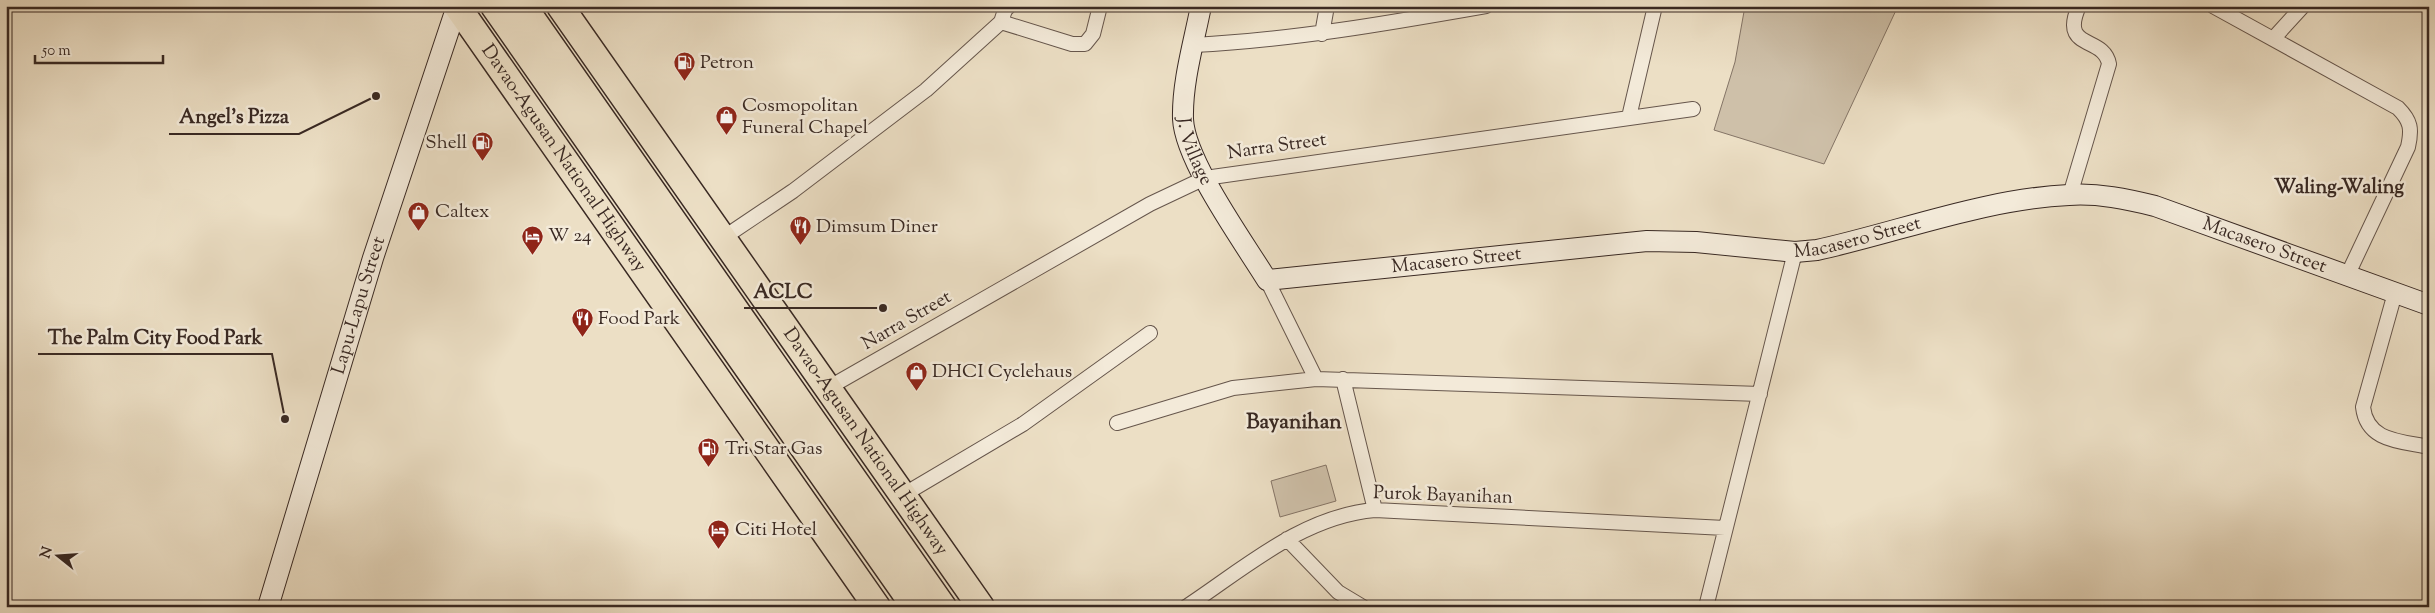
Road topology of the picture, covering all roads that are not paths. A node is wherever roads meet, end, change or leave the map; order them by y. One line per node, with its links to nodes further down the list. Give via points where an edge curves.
1 (457, 6): 39 (street, Lapu-Lapu Street, via 373,258); 40 (highway, Davao-Agusan National Highway)
2 (494, 6): 23 (highway, Davao-Agusan National Highway)
3 (523, 6): 23 (highway, Davao-Agusan National Highway)
4 (560, 6): 21 (highway, Davao-Agusan National Highway)
5 (1100, 6): 13 (street, via 1093,34 1085,44 1072,44)
6 (1201, 6): 16 (street, J. Village)
7 (1327, 6): 14 (street)
8 (1486, 6): 14 (street)
9 (1655, 6): 18 (street)
10 (2078, 6): 20 (street, via 2074,33 2078,39 2104,54 2109,64)
11 (2213, 6): 15 (street)
12 (2303, 6): 15 (street)
13 (1002, 11): 21 (street, via 926,90 792,191)
14 (1322, 34): 16 (street)
15 (2273, 39): 24 (street, via 2398,108 2410,124 2408,147)
16 (1194, 45): 19 (street, J. Village, via 1183,119 1191,152)
17 (1693, 108): 18 (street, Narra Street)
18 (1629, 117): 19 (street, Narra Street)
19 (1205, 178): 25 (street, J. Village); 31 (street, Narra Street, via 1150,204)
20 (2070, 194): 22 (street, Macasero Street, via 1996,205 1858,241); 24 (street, Macasero Street, via 2124,198 2155,206)
21 (723, 238): 31 (highway, Davao-Agusan National Highway)
22 (1795, 252): 25 (street, Macasero Street, via 1696,242 1647,241); 32 (street)
23 (689, 265): 41 (highway, Davao-Agusan National Highway); 42 (highway, Davao-Agusan National Highway)
24 (2348, 274): 26 (street, Macasero Street)
25 (1267, 280): 29 (street)
26 (2396, 292): 27 (street, Macasero Street); 34 (street, via 2363,407 2364,419 2379,435)
27 (2429, 305)
28 (1150, 333): 35 (street, via 1023,424)
29 (1316, 379): 30 (street); 33 (street, via 1233,388)
30 (1343, 379): 32 (street); 36 (street)
31 (828, 388): 35 (highway, Davao-Agusan National Highway)
32 (1760, 394): 37 (street)
33 (1117, 423)
34 (2429, 447)
35 (903, 495): 43 (highway, Davao-Agusan National Highway)
36 (1376, 510): 37 (street, Purok Bayanihan); 38 (street, Purok Bayanihan, via 1332,518)
37 (1725, 528): 46 (street)
38 (1287, 539): 44 (street, Purok Bayanihan); 45 (street, via 1338,592)
39 (268, 607)
40 (877, 607)
41 (914, 607)
42 (943, 607)
43 (981, 607)
44 (1186, 607)
45 (1363, 607)
46 (1706, 607)

